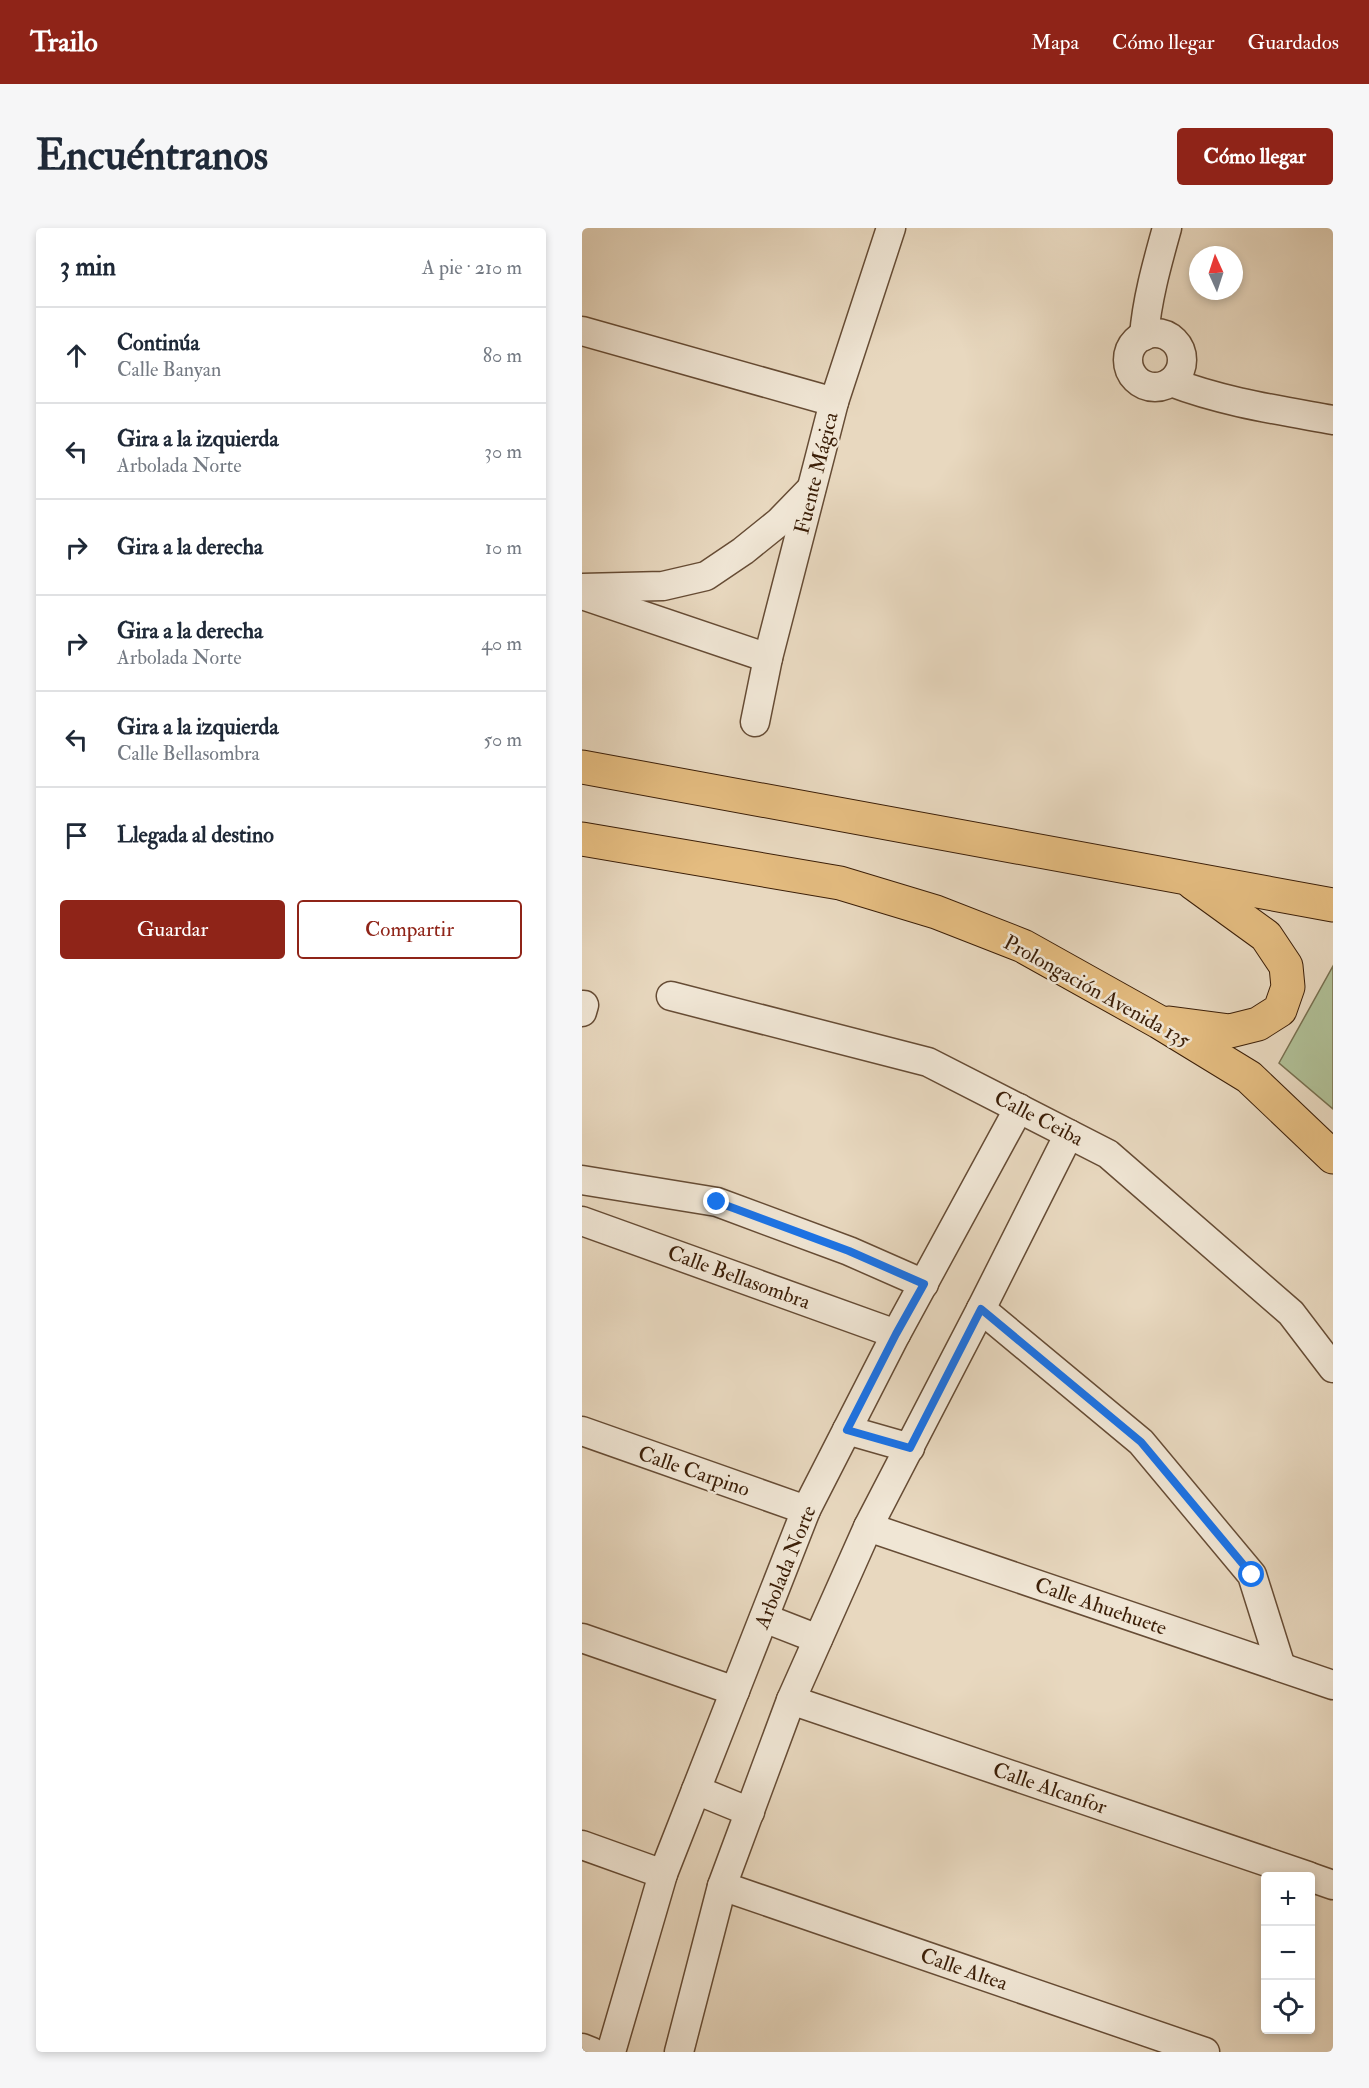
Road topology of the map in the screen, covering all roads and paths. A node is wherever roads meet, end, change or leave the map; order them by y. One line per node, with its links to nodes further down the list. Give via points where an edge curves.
1 (891, 228): 6 (street, Fuente Mágica)
2 (1167, 228): 4 (street)
3 (582, 331): 6 (street)
4 (1144, 336): 5 (street, via 1167,336 1180,349 1181,367); 5 (street, via 1129,353 1131,371 1136,379 1153,387)
5 (1171, 382): 7 (street, via 1241,403)
6 (834, 402): 8 (street, Fuente Mágica)
7 (1333, 420)
8 (813, 487): 9 (street, via 743,552 706,576 663,586); 11 (street, Fuente Mágica)
9 (582, 588)
10 (582, 595): 11 (street)
11 (768, 658): 12 (street, Fuente Mágica)
12 (755, 722)
13 (582, 767): 15 (main road)
14 (582, 839): 18 (main road, Prolongación Avenida 135, via 840,883 936,912 1023,946)
15 (1186, 878): 16 (main road); 18 (main road, via 1266,936 1286,966 1288,987 1280,1010 1258,1024 1230,1031)
16 (1333, 905)
17 (671, 996): 19 (street, Calle Ceiba, via 928,1062)
18 (1158, 1022): 21 (main road, Prolongación Avenida 135, via 1248,1077)
19 (1019, 1108): 20 (street, Calle Ceiba); 24 (street, Arbolada Norte)
20 (1069, 1134): 25 (street); 27 (street, Calle Ceiba, via 1108,1154 1291,1313)
21 (1333, 1157)
22 (582, 1180): 24 (street, via 717,1202 849,1251)
23 (582, 1221): 26 (street, Calle Bellasombra)
24 (924, 1284): 26 (street, Arbolada Norte)
25 (981, 1309): 30 (street); 36 (street, via 1141,1442 1252,1575)
26 (896, 1334): 28 (street, Arbolada Norte)
27 (1333, 1368)
28 (847, 1430): 30 (street); 31 (street, Arbolada Norte)
29 (582, 1431): 31 (street, Calle Carpino)
30 (910, 1448): 32 (street)
31 (806, 1510): 33 (street, Arbolada Norte)
32 (868, 1527): 35 (street); 36 (street, Calle Ahuehuete)
33 (764, 1618): 35 (street); 38 (street, Arbolada Norte)
34 (582, 1638): 38 (street)
35 (818, 1639): 39 (street)
36 (1281, 1667): 37 (street, Calle Ahuehuete)
37 (1333, 1685)
38 (735, 1691): 40 (street, Arbolada Norte)
39 (791, 1700): 41 (street); 43 (street, Calle Alcanfor)
40 (696, 1790): 41 (street); 44 (street, Arbolada Norte)
41 (750, 1812): 47 (street)
42 (582, 1845): 44 (street)
43 (1294, 1872)
44 (663, 1874): 50 (street, Arbolada Norte)
45 (1315, 1879): 46 (street, Calle Alcanfor)
46 (1333, 1885)
47 (722, 1886): 51 (street); 52 (street, Calle Altea)
48 (582, 2048): 49 (street)
49 (592, 2052)
50 (611, 2052)
51 (679, 2052)
52 (1205, 2052)

